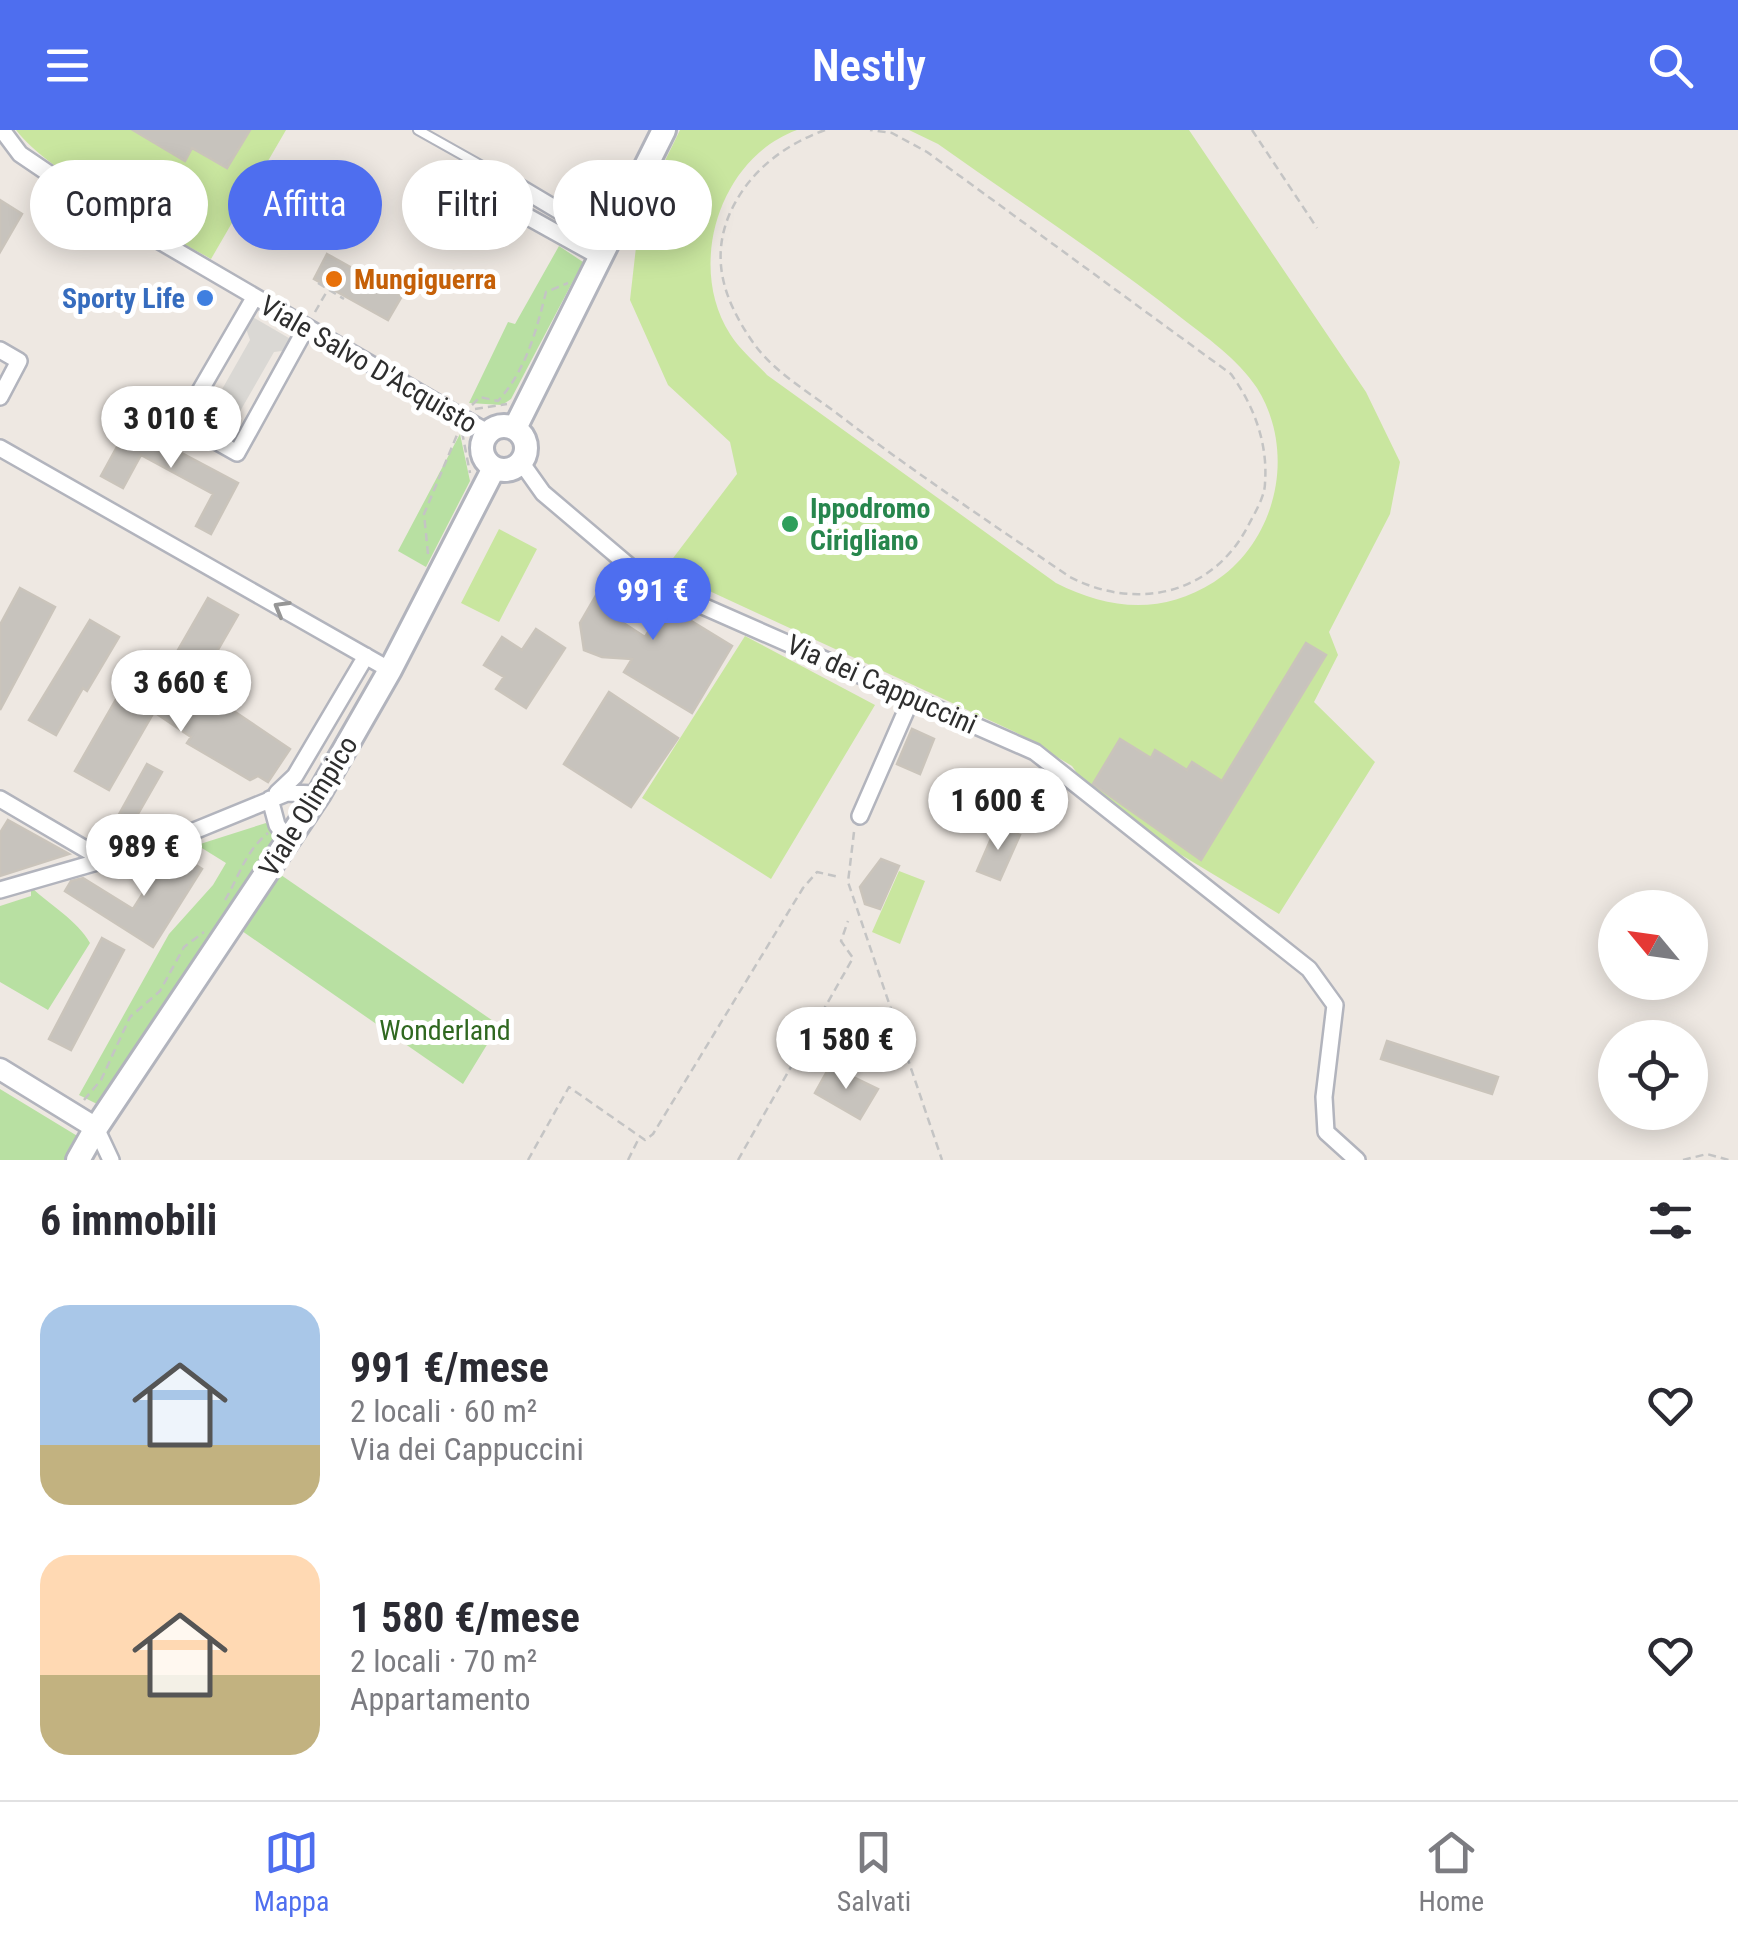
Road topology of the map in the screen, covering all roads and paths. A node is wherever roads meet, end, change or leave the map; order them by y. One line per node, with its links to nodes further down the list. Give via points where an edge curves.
1 (2, 130): 15 (street, Viale Salvo D'Acquisto, via 20,154 79,194)
2 (418, 130): 7 (lane)
3 (664, 130): 8 (main road)
4 (825, 130): 5 (path, via 768,159 724,228 722,286 762,353 902,462 1070,577 1134,597 1201,579 1237,548 1266,486 1256,414 1238,384 927,152 892,133)
5 (870, 130)
6 (1252, 130): 9 (path)
7 (472, 160)
8 (649, 160)
9 (1317, 228)
10 (604, 250): 22 (main road)
11 (334, 279): 13 (path)
12 (318, 284): 13 (path)
13 (329, 291): 16 (path); 17 (path)
14 (568, 294): 21 (path, via 574,280 546,292 528,356 510,388 498,401 476,399)
15 (254, 298): 17 (street, Viale Salvo D'Acquisto); 17 (street, via 182,422 237,453)
16 (344, 299)
17 (306, 328): 21 (street, Viale Salvo D'Acquisto)
18 (0, 350): 19 (street, via 19,361)
19 (0, 398)
20 (514, 400): 21 (path, via 474,409)
21 (470, 426): 22 (main road); 25 (main road); 26 (path, via 462,437)
22 (515, 428): 24 (main road, via 525,440)
23 (0, 448): 27 (street, one-way to 23)
24 (521, 462): 25 (main road); 29 (street, Via dei Cappuccini, via 543,492 648,582)
25 (494, 468): 28 (main road, Viale Olimpico)
26 (472, 481)
27 (366, 656): 28 (street); 31 (street, via 296,776)
28 (390, 670): 33 (main road, Viale Olimpico)
29 (912, 697): 32 (street); 51 (street, Via dei Cappuccini, via 1035,752 1309,968 1335,1005 1326,1132)
30 (0, 799): 34 (street)
31 (270, 799): 33 (street); 33 (street, via 300,791); 34 (street)
32 (860, 816): 50 (path, via 850,843 848,882)
33 (294, 824): 43 (main road, Viale Olimpico)
34 (104, 860): 37 (street)
35 (838, 878): 44 (path, via 817,872 803,888 653,1134)
36 (241, 886): 38 (path)
37 (0, 890)
38 (224, 914)
39 (848, 921): 49 (path, via 841,942 853,958)
40 (214, 929): 41 (path)
41 (206, 940)
42 (0, 1069): 43 (street)
43 (96, 1128): 45 (main road, Viale Olimpico); 46 (street)
44 (640, 1136): 47 (path, via 569,1088); 48 (path)
45 (78, 1160)
46 (110, 1160)
47 (528, 1160)
48 (628, 1160)
49 (738, 1160)
50 (942, 1160)
51 (1357, 1160)
52 (1683, 1160): 53 (path, via 1707,1154)
53 (1729, 1160)

